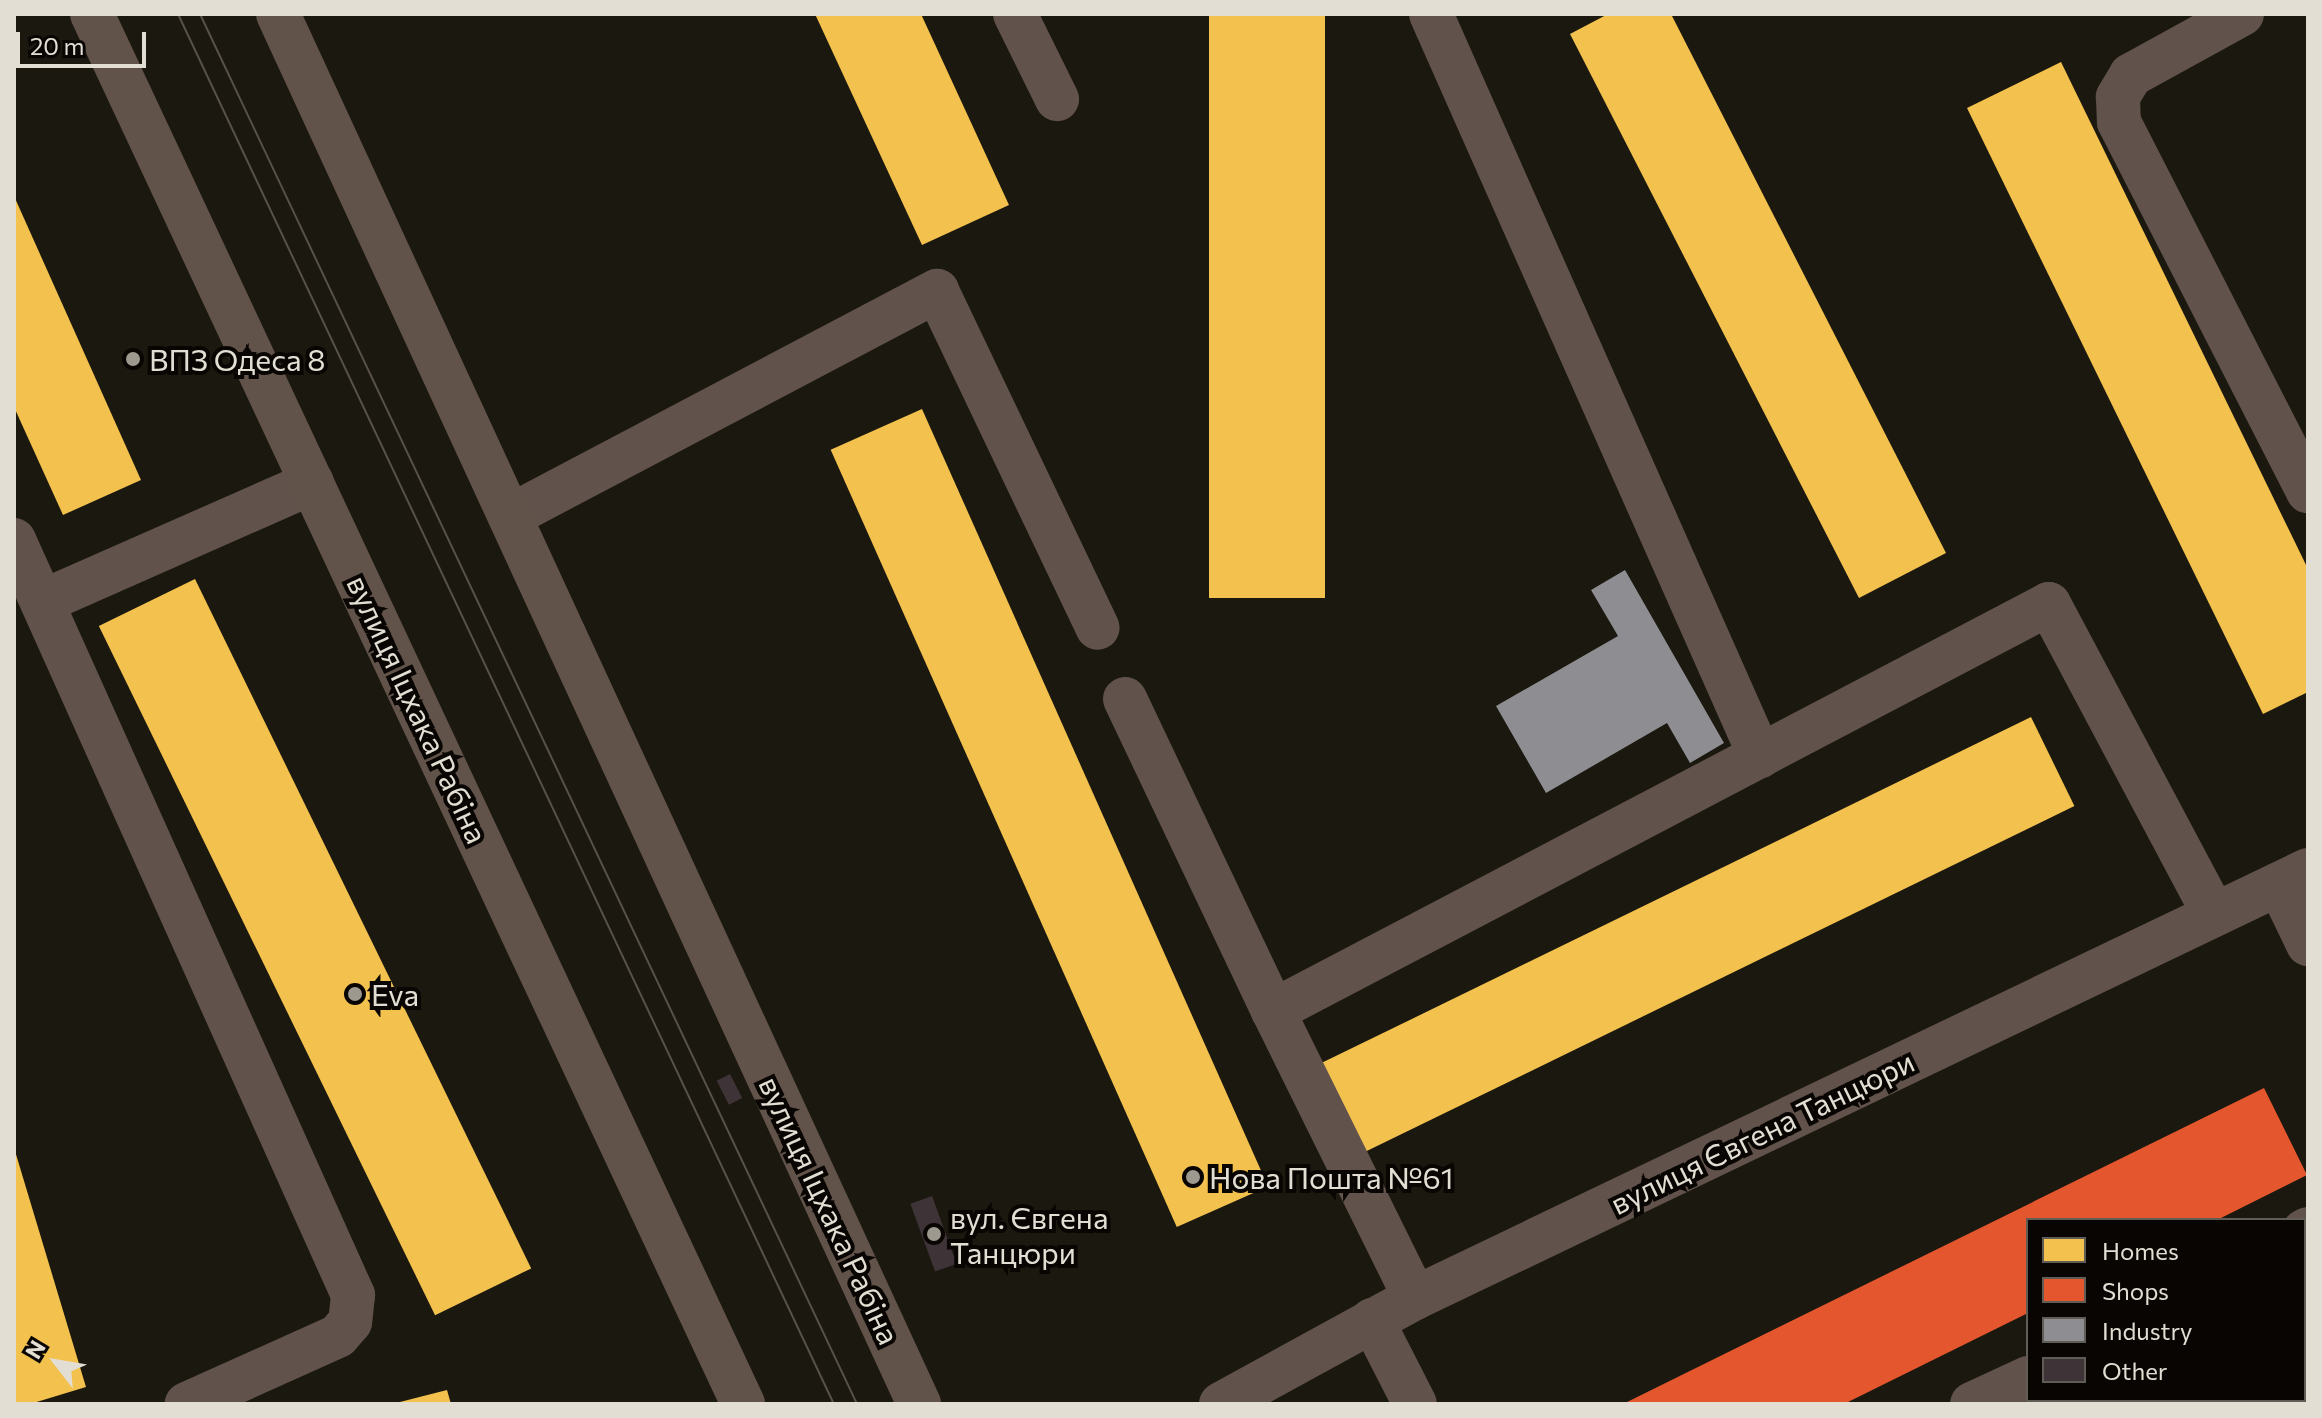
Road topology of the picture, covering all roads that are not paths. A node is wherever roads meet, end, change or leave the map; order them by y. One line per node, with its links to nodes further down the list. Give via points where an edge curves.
1 (92, 14): 7 (main road, вулиця Іцхака Рабіна)
2 (278, 14): 9 (main road, вулиця Іцхака Рабіна)
3 (1015, 14): 6 (street)
4 (1431, 14): 14 (street)
5 (2242, 14): 8 (street, via 2131,75 2118,97 2119,122)
6 (1057, 99)
7 (312, 483): 11 (street); 23 (main road, вулиця Іцхака Рабіна)
8 (2308, 492)
9 (510, 516): 12 (street, via 937,291); 24 (main road, вулиця Іцхака Рабіна)
10 (14, 540): 11 (street)
11 (44, 601): 22 (street, via 353,1295 350,1322 338,1336)
12 (1098, 628)
13 (1125, 699): 18 (street)
14 (1760, 756): 16 (street, via 2049,604); 18 (street)
15 (2293, 877): 16 (street, вулиця Євгена Танцюри); 17 (street)
16 (2214, 914): 19 (street, вулиця Євгена Танцюри)
17 (2308, 944)
18 (1273, 1011): 19 (street)
19 (1415, 1298): 20 (street, вулиця Євгена Танцюри)
20 (1372, 1320): 25 (street, вулиця Євгена Танцюри); 26 (street)
21 (2026, 1379): 27 (street)
22 (187, 1404)
23 (743, 1404)
24 (919, 1404)
25 (1221, 1404)
26 (1415, 1404)
27 (1972, 1404)

